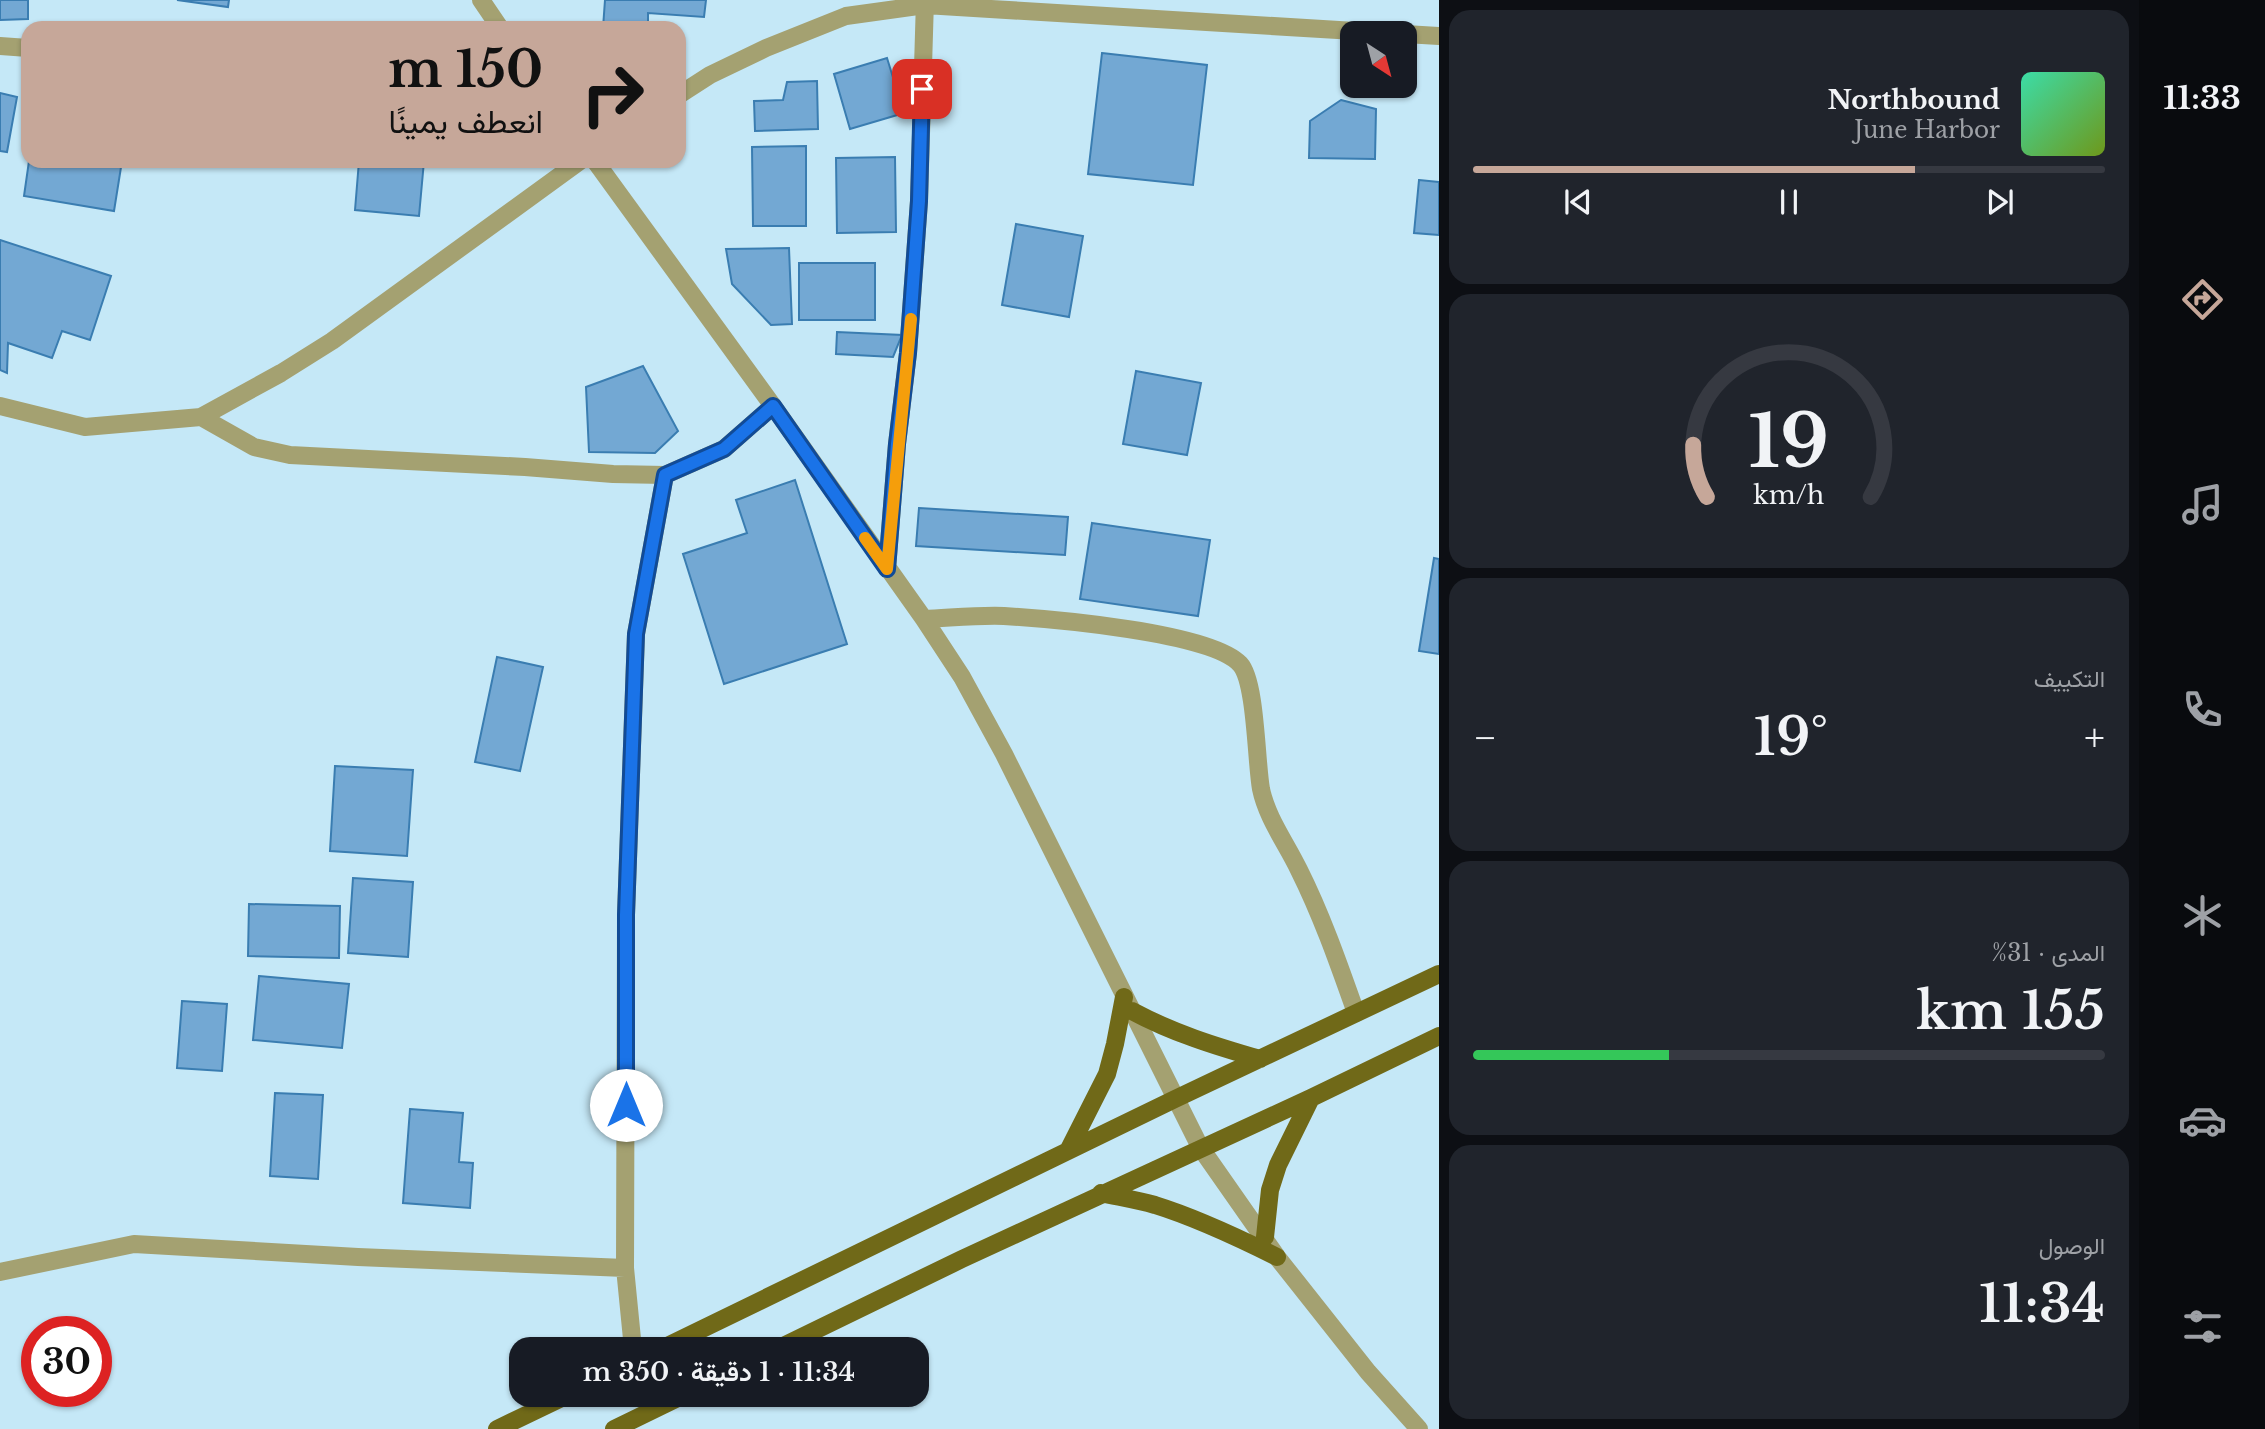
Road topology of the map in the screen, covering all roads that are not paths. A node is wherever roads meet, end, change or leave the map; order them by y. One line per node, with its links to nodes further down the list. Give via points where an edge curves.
1 (481, 0): 3 (street)
2 (925, 3): 4 (street); 9 (street, via 846,16 766,48); 16 (street, via 919,201)
3 (495, 21)
4 (1340, 30)
5 (1418, 35): 6 (street)
6 (1439, 36)
7 (0, 46): 8 (street)
8 (21, 47)
9 (686, 90)
10 (570, 168): 14 (street, via 332,341)
11 (600, 168): 13 (street)
12 (0, 405): 14 (street, via 85,427)
13 (773, 406): 15 (street, via 724,449); 16 (street)
14 (201, 417): 15 (street, via 254,447 290,455)
15 (665, 475): 30 (street, via 636,634 626,915)
16 (887, 569): 17 (street)
17 (924, 619): 19 (street, via 1004,754); 20 (street, via 1002,616 1116,627 1201,644 1220,650 1242,666 1250,687 1266,805 1319,915)
18 (1439, 974): 20 (main road)
19 (1128, 1004): 22 (main road, via 1182,1035); 24 (street); 26 (main road, via 1107,1074)
20 (1356, 1013): 22 (main road)
21 (1439, 1037): 23 (main road)
22 (1260, 1059): 24 (main road)
23 (1311, 1098): 25 (main road); 28 (main road, via 1278,1165)
24 (1175, 1099): 25 (street); 26 (main road)
25 (1200, 1147): 27 (main road); 28 (street)
26 (1068, 1151): 33 (main road)
27 (1101, 1194): 29 (main road, via 1152,1204); 34 (main road)
28 (1265, 1237): 29 (street)
29 (1277, 1257): 39 (street)
30 (625, 1268): 31 (street, via 134,1244); 32 (street)
31 (0, 1272)
32 (632, 1337)
33 (686, 1337)
34 (802, 1337)
35 (543, 1407): 37 (main road)
36 (659, 1407): 38 (main road)
37 (497, 1429)
38 (614, 1429)
39 (1419, 1429)

